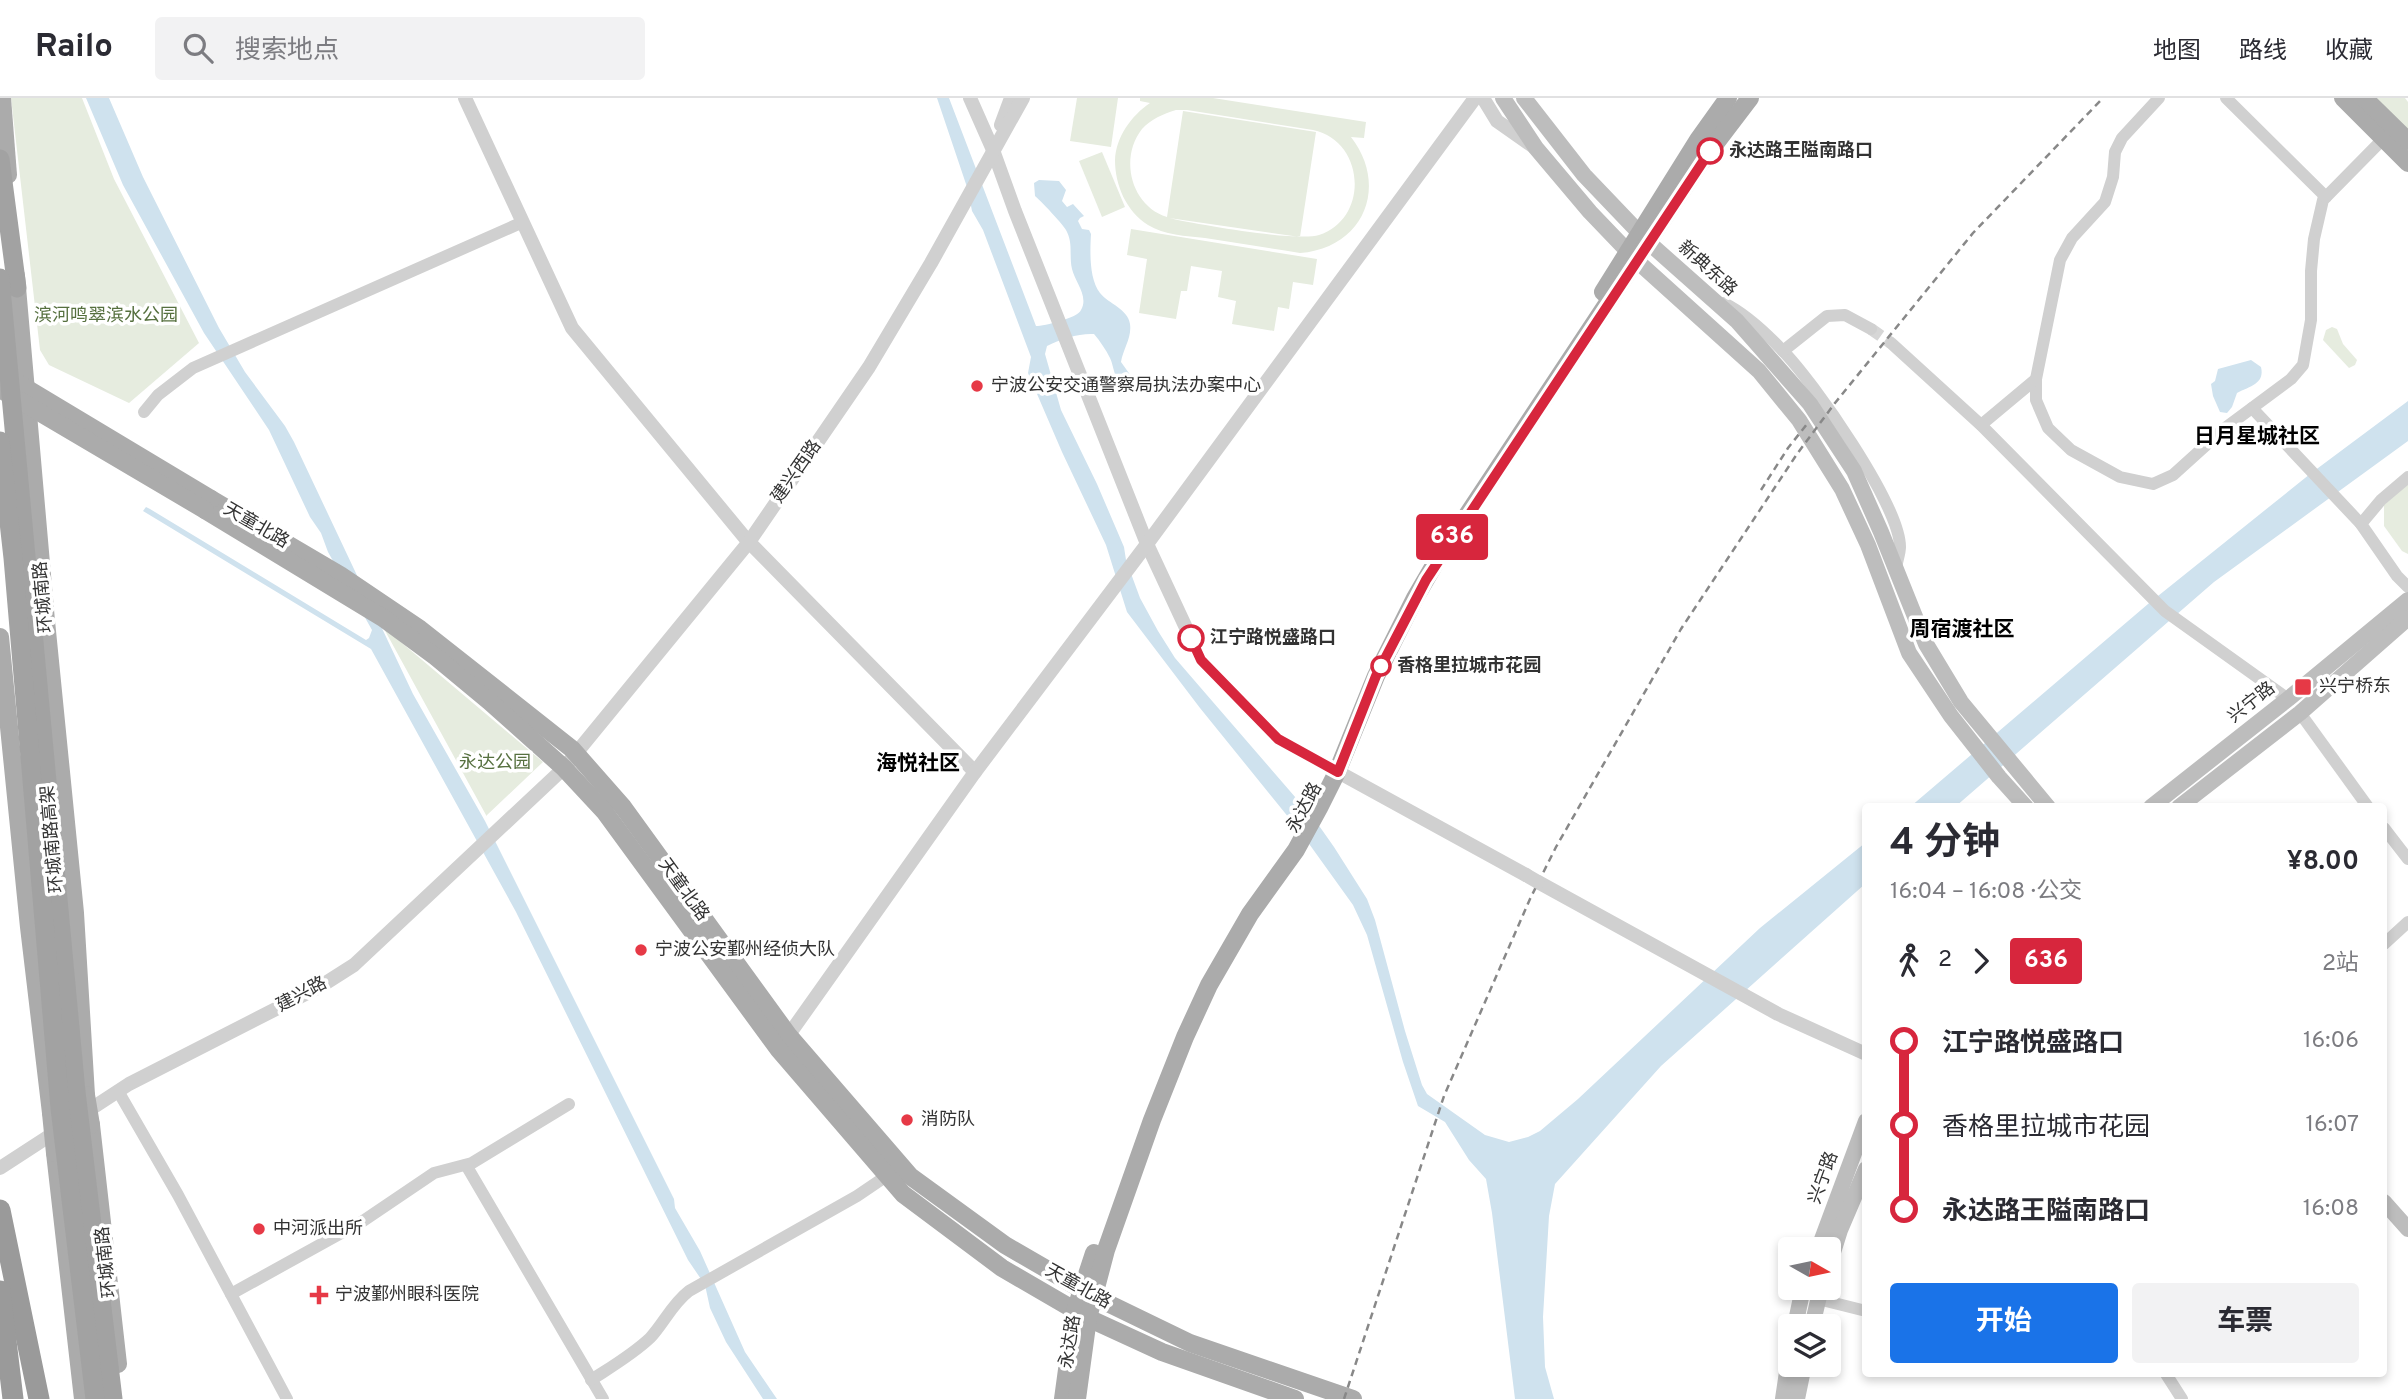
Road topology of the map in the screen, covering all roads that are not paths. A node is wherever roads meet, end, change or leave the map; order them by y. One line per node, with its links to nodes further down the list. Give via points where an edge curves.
1 (2, 98): 26 (main road, 环城南路)
2 (465, 98): 23 (street)
3 (970, 98): 19 (street)
4 (1011, 98): 19 (street, 建兴西路)
5 (1023, 98): 19 (street, 建兴西路)
6 (1475, 98): 42 (street)
7 (1483, 98): 18 (street, via 1497,121)
8 (1503, 98): 18 (main road)
9 (1524, 98): 24 (main road, 新典东路, via 1584,175)
10 (1727, 98): 24 (main road)
11 (1750, 98): 24 (main road)
12 (2158, 98): 32 (street, via 2122,138 2105,202 2072,238 2060,260)
13 (2226, 98): 22 (street)
14 (2343, 98): 16 (main road)
15 (2364, 98): 16 (main road)
16 (2389, 133): 17 (main road); 21 (main road); 22 (street)
17 (2408, 141)
18 (1536, 148): 25 (main road)
19 (991, 155): 41 (street, 建兴西路, via 869,368); 42 (street)
20 (0, 159): 26 (highway, 环城南路高架)
21 (2408, 163)
22 (2326, 197): 34 (street, via 2314,239 2311,320 2303,365)
23 (523, 222): 35 (street, via 193,368); 41 (street, via 572,328)
24 (1644, 238): 25 (main road, 永达路); 27 (main road, 新典东路)
25 (1632, 256): 51 (main road, 永达路, via 1415,598); 53 (main road, via 1759,371 1799,420 1842,489 1909,653 1951,716)
26 (9, 283): 90 (highway, 环城南路高架, bridge, via 75,1078); 91 (main road, 环城南路, bridge, via 75,913 86,1095)
27 (1708, 295): 30 (street, via 1739,311); 43 (main road, 新典东路, via 1810,404 1854,471)
28 (1871, 329): 30 (street, via 1844,314 1827,316)
29 (1891, 343): 36 (street)
30 (1783, 351): 43 (street, via 1813,387 1880,491 1900,546)
31 (0, 372): 39 (main road, 天童北路, bridge)
32 (2036, 379): 34 (street, via 2040,414 2054,436 2120,477 2153,484 2173,475); 36 (street)
33 (0, 389): 39 (main road, 天童北路, bridge)
34 (2252, 408): 40 (street)
35 (144, 412)
36 (1981, 425): 48 (street, via 2165,611)
37 (0, 440): 89 (highway, 环城南路高架, bridge, via 60,1108)
38 (2408, 477): 40 (street)
39 (208, 505): 50 (main road, 天童北路, via 383,618); 50 (main road, 天童北路, via 340,575 430,637)
40 (2361, 524): 44 (street)
41 (749, 542): 50 (street, 建兴西路); 52 (street)
42 (1143, 549): 51 (street, via 1201,660 1278,739); 52 (street)
43 (1896, 568): 54 (main road, 新典东路, via 1926,644 1961,702)
44 (2408, 587)
45 (2408, 600): 48 (main road, 兴宁路)
46 (2408, 618): 49 (main road)
47 (0, 637): 88 (main road, bridge)
48 (2288, 699): 55 (main road, 兴宁路)
49 (2300, 713): 56 (main road); 57 (street)
50 (570, 761): 62 (main road, 天童北路); 64 (street, 建兴路, via 354,965)
51 (1332, 769): 63 (street, via 1777,1014); 76 (main road, 永达路, via 1209,985 1152,1119)
52 (975, 772): 62 (street)
53 (2022, 803)
54 (2045, 803)
55 (2156, 803)
56 (2184, 803)
57 (2365, 803)
58 (2387, 832): 59 (street)
59 (2408, 859)
60 (2408, 922): 61 (street)
61 (2387, 941)
62 (784, 1043): 69 (main road, 天童北路); 76 (main road, 天童北路, via 909,1176 1004,1245)
63 (1862, 1052)
64 (118, 1091): 68 (street, 建兴路); 77 (street)
65 (569, 1104): 67 (street)
66 (1862, 1132): 74 (main road, 兴宁路)
67 (466, 1165): 77 (street, via 434,1173 363,1221); 85 (street)
68 (0, 1168)
69 (886, 1177): 81 (main road, 天童北路, via 1002,1269); 85 (street, via 688,1291 651,1336)
70 (1862, 1178): 75 (main road, 兴宁路)
71 (2387, 1205): 73 (main road)
72 (0, 1210): 78 (highway)
73 (2408, 1229)
74 (1823, 1237)
75 (1838, 1237)
76 (1087, 1293): 81 (main road, 永达路); 97 (main road, 天童北路, via 1190,1343)
77 (231, 1294): 92 (street)
78 (9, 1296): 86 (highway); 87 (highway)
79 (1838, 1300): 80 (street)
80 (1862, 1309)
81 (1081, 1315): 94 (main road, 永达路); 95 (main road, 永达路); 96 (main road, 天童北路, via 1161,1352)
82 (1786, 1377): 98 (main road)
83 (1802, 1377): 99 (main road)
84 (2168, 1377): 100 (street)
85 (591, 1380): 93 (street)
86 (13, 1399)
87 (39, 1399)
88 (83, 1399)
89 (95, 1399)
90 (113, 1399)
91 (122, 1399)
92 (287, 1399)
93 (603, 1399)
94 (1063, 1399)
95 (1077, 1399)
96 (1295, 1399)
97 (1353, 1399)
98 (1783, 1399)
99 (1797, 1399)
100 (2182, 1399)

